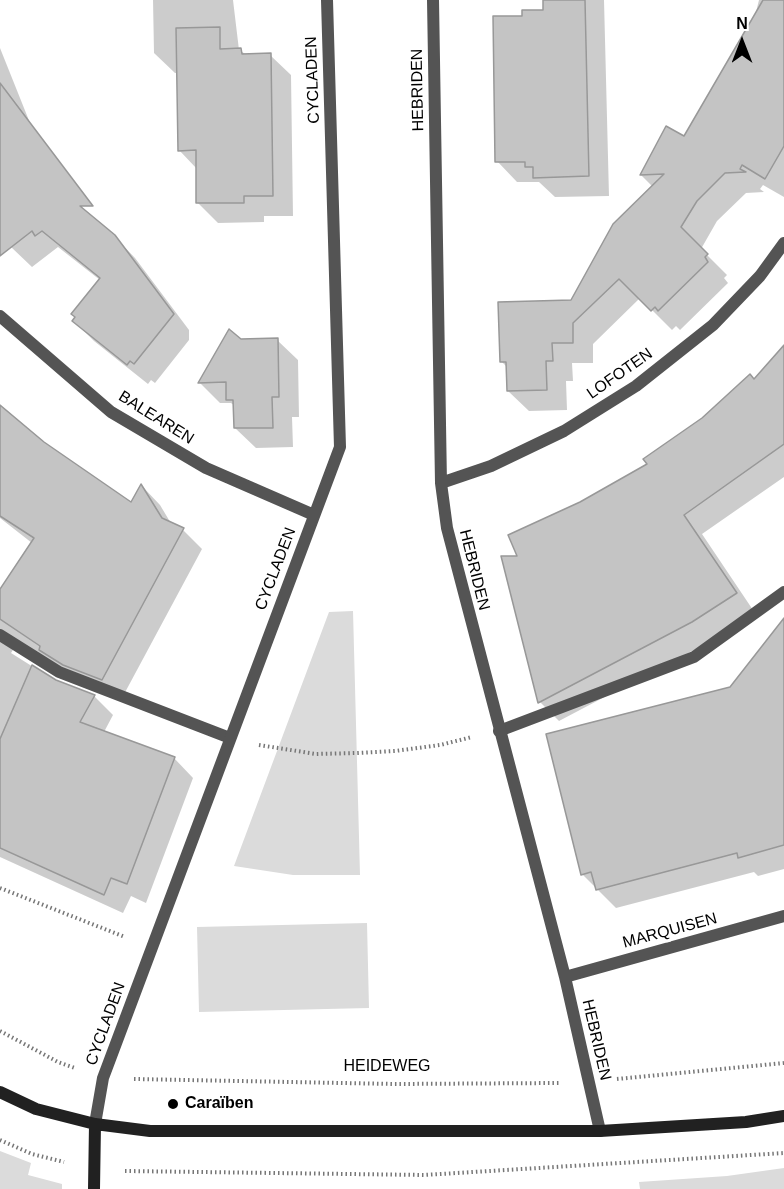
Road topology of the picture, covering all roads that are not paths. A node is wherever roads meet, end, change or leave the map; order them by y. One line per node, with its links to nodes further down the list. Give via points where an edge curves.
1 (327, 0): 6 (street, CYCLADEN, via 340,447)
2 (433, 0): 5 (street, HEBRIDEN)
3 (784, 243): 5 (street, LOFOTEN, via 760,276 713,325 636,386 564,430 491,466)
4 (0, 316): 6 (street, BALEAREN, via 111,412 206,468)
5 (441, 483): 9 (street, HEBRIDEN, via 447,528)
6 (314, 515): 10 (street, CYCLADEN)
7 (784, 592): 9 (street, via 694,657)
8 (0, 635): 10 (street, via 59,672)
9 (499, 731): 12 (street, HEBRIDEN)
10 (230, 738): 15 (street, CYCLADEN, via 103,1078)
11 (784, 916): 12 (street, MARQUISEN)
12 (565, 977): 16 (street, HEBRIDEN)
13 (0, 1092): 15 (street, via 36,1109)
14 (784, 1116): 16 (street)
15 (95, 1124): 16 (street, via 150,1131); 17 (street)
16 (600, 1131)
17 (94, 1189)

